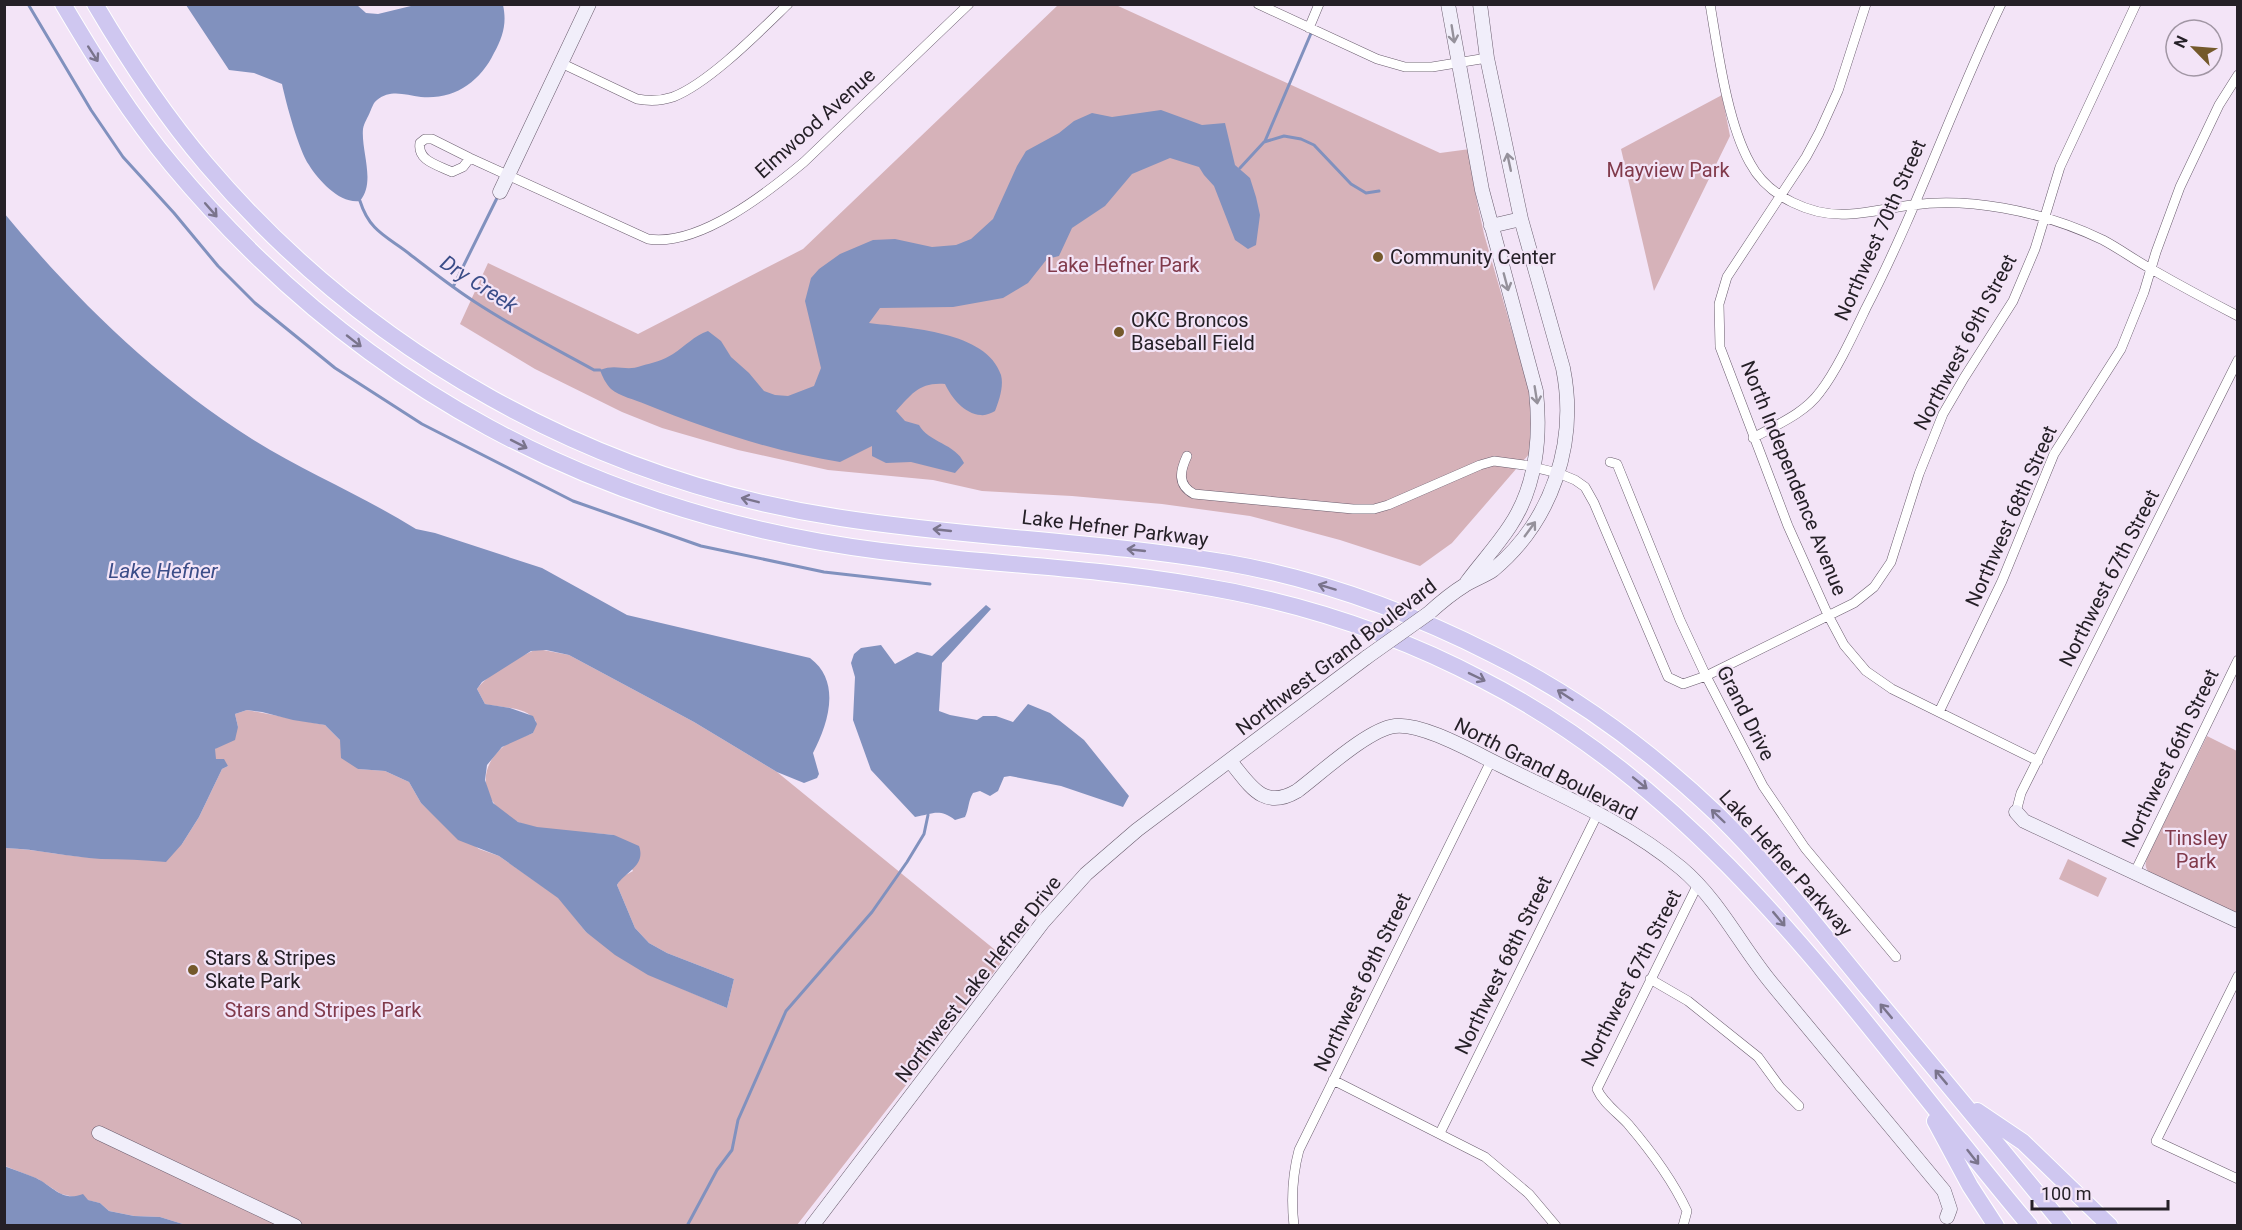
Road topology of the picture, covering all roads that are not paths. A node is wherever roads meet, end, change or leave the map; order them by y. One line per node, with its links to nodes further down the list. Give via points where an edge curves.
1 (63, 4): 51 (highway, one-way to 51, via 145,130 225,226 285,285 357,343 474,420 593,478 744,527 883,551 1221,589 1338,619 1483,679 1543,713 1607,757 1672,810 1776,916)
2 (94, 4): 53 (highway, Lake Hefner Parkway, one-way to 2, via 1796,901 1721,818 1627,738 1541,681 1456,637 1368,600 1296,578 1157,552 921,528 796,510 671,477 566,436 496,401 425,358 299,260 204,162 149,91)
3 (589, 4): 16 (street)
4 (788, 4): 16 (street, via 720,66 673,97 637,99)
5 (969, 4): 20 (street, Elmwood Avenue, via 804,162 762,195 694,233 667,240 648,239)
6 (1258, 4): 14 (street)
7 (1320, 4): 14 (street)
8 (1448, 4): 17 (street, Northwest Grand Boulevard, one-way to 17)
9 (1480, 4): 15 (street, Northwest Grand Boulevard)
10 (1710, 4): 22 (street, via 1737,135 1758,175)
11 (1866, 4): 22 (street, North Independence Avenue, via 1838,91 1806,157)
12 (2001, 4): 23 (street, Northwest 70th Street)
13 (2136, 4): 24 (street, Northwest 69th Street, via 2060,167)
14 (1309, 28): 17 (street, via 1399,66)
15 (1487, 58): 17 (street); 25 (street, Northwest Grand Boulevard, one-way to 15)
16 (561, 63): 20 (street)
17 (1457, 63): 26 (street, Northwest Grand Boulevard)
18 (2238, 75): 27 (street, Northwest 68th Street, via 2219,105 2180,187)
19 (470, 158): 19 (street, Elmwood Avenue, via 452,172 422,158 418,151 424,139 432,139); 20 (street, Elmwood Avenue)
20 (508, 176): 21 (street)
21 (500, 192)
22 (1781, 195): 23 (street, via 1806,208 1835,214); 30 (street, North Independence Avenue, via 1727,277 1719,304 1720,347)
23 (1914, 205): 24 (street, via 1991,206); 30 (street, Northwest 70th Street, via 1887,269 1820,392 1801,411)
24 (2044, 218): 27 (street, via 2081,230); 36 (street, Northwest 69th Street, via 2013,301 1943,414 1887,570 1866,595)
25 (1521, 219): 26 (street); 34 (street, Northwest Grand Boulevard, via 1566,386 1567,429)
26 (1491, 226): 33 (street, Northwest Grand Boulevard, one-way to 33, via 1536,391 1539,414)
27 (2152, 269): 28 (street); 39 (street, Northwest 68th Street, via 2121,349 2054,454 2002,581)
28 (2238, 316)
29 (2238, 360): 42 (street, Northwest 67th Street)
30 (1753, 438): 36 (street, North Independence Avenue)
31 (1187, 456): 33 (street, via 1181,470 1182,481 1194,494 1364,510 1388,505 1494,461)
32 (1610, 462): 38 (street, Grand Drive, via 1617,464 1659,572)
33 (1534, 467): 34 (street); 35 (street, Northwest Grand Boulevard, via 1512,524)
34 (1558, 473): 35 (street, Northwest Grand Boulevard, one-way to 34, via 1490,572 1521,542 1547,503); 38 (street, via 1579,482 1588,492 1668,677 1683,684)
35 (1462, 587): 40 (street, Northwest Grand Boulevard, bridge)
36 (1828, 615): 38 (street, Northwest 69th Street); 39 (street, North Independence Avenue, via 1844,645 1866,671)
37 (2238, 660): 45 (street, Northwest 66th Street)
38 (1706, 676): 48 (street, Grand Drive, via 1763,786 1790,828)
39 (1939, 712): 42 (street, North Independence Avenue)
40 (1230, 761): 41 (street, North Grand Boulevard, via 1256,792 1276,798 1297,791 1372,734 1394,726 1420,729); 60 (street, Northwest Lake Hefner Drive, via 1120,843 1075,885)
41 (1491, 761): 44 (street, North Grand Boulevard); 52 (street, Northwest 69th Street)
42 (2038, 761): 43 (street, Northwest 67th Street, via 2017,802)
43 (2016, 812): 45 (street, via 2024,821)
44 (1598, 813): 46 (street, North Grand Boulevard, via 1663,855); 56 (street, Northwest 68th Street)
45 (2135, 872): 47 (street)
46 (1698, 884): 50 (street, Northwest 67th Street); 58 (street, North Grand Boulevard, via 1772,984 1944,1191 1950,1209)
47 (2238, 921)
48 (1896, 957)
49 (2238, 976): 57 (street, via 2156,1141)
50 (1650, 979): 54 (street, via 1688,1001 1758,1057); 63 (street, Northwest 67th Street, via 1597,1089 1650,1150 1672,1183 1687,1211)
51 (1911, 1078): 64 (highway); 65 (highway, one-way to 65)
52 (1334, 1080): 56 (street); 61 (street, Northwest 69th Street, via 1299,1150 1292,1188)
53 (1959, 1098): 66 (highway, Lake Hefner Parkway); 67 (highway, via 2023,1142)
54 (1799, 1106)
55 (99, 1133): 59 (street)
56 (1440, 1133): 62 (street, via 1500,1168)
57 (2238, 1179)
58 (1945, 1221)
59 (295, 1226)
60 (812, 1226)
61 (1294, 1226)
62 (1556, 1226)
63 (1683, 1226)
64 (1996, 1226)
65 (2030, 1226)
66 (2064, 1226)
67 (2110, 1226)

